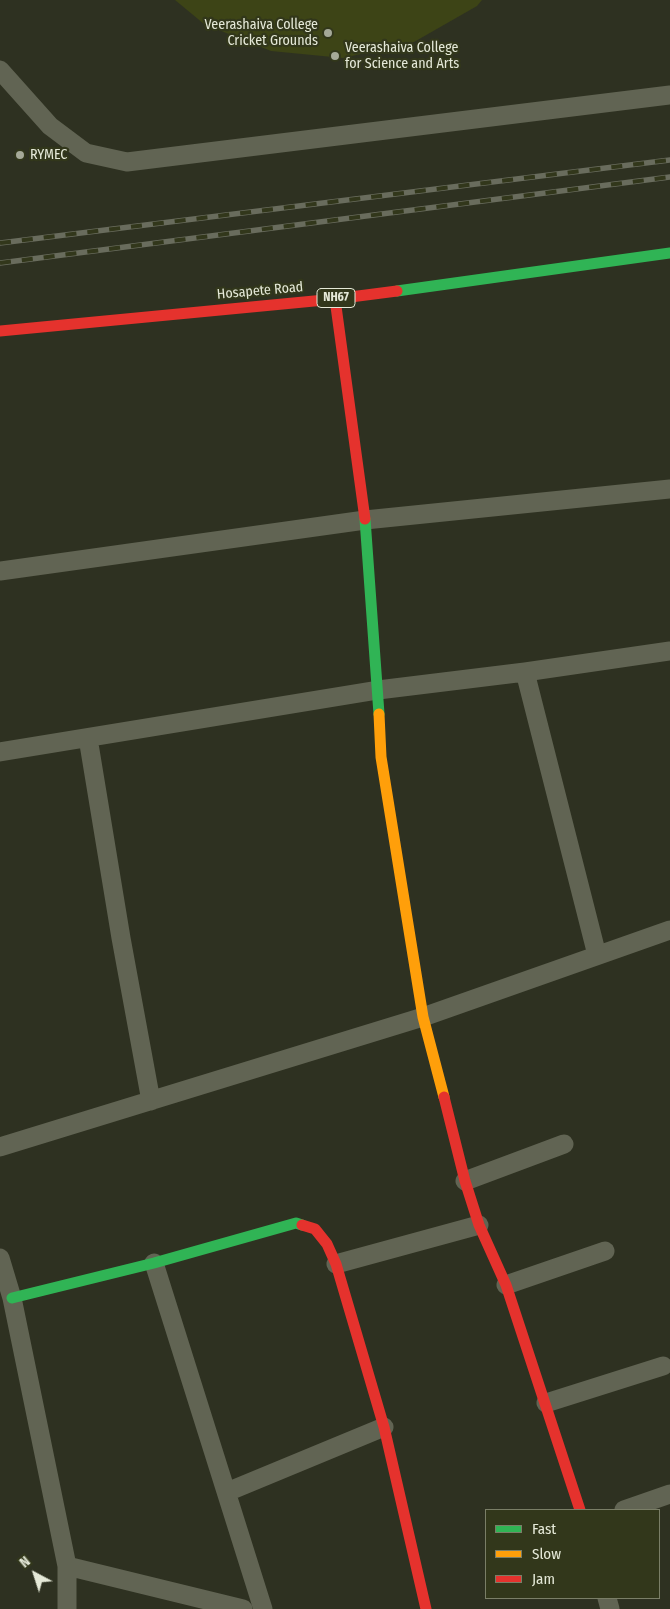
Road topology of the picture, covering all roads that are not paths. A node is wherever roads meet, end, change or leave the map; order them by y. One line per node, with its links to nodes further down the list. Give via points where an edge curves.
1 (0, 70): 2 (street, via 50,126 86,153 127,162)
2 (670, 95)
3 (670, 253): 4 (main road, Hosapete Road / NH67)
4 (335, 299): 5 (main road, Hosapete Road / NH67); 7 (main road)
5 (0, 330)
6 (670, 489): 7 (street)
7 (365, 520): 8 (street); 11 (main road)
8 (0, 571)
9 (670, 651): 10 (street)
10 (525, 672): 11 (street); 15 (street)
11 (378, 690): 12 (street); 16 (main road, via 381,758)
12 (88, 738): 13 (street); 17 (street)
13 (0, 752)
14 (670, 930): 15 (street)
15 (597, 955): 16 (street)
16 (423, 1017): 17 (street); 20 (main road)
17 (151, 1101): 19 (street)
18 (564, 1144): 20 (street)
19 (0, 1147)
20 (465, 1181): 21 (main road)
21 (479, 1224): 25 (street); 26 (main road)
22 (605, 1251): 26 (street)
23 (0, 1258): 27 (street)
24 (154, 1263): 25 (main road, via 296,1223 315,1229 327,1244); 27 (main road); 31 (street)
25 (336, 1264): 30 (main road)
26 (506, 1285): 29 (main road)
27 (12, 1298): 35 (street)
28 (664, 1366): 29 (street)
29 (546, 1403): 33 (main road)
30 (384, 1427): 31 (street); 39 (main road)
31 (227, 1492): 38 (street)
32 (670, 1494): 34 (street)
33 (580, 1509)
34 (627, 1509)
35 (67, 1566): 36 (street); 37 (street)
36 (67, 1609)
37 (243, 1609)
38 (263, 1609)
39 (426, 1609)

